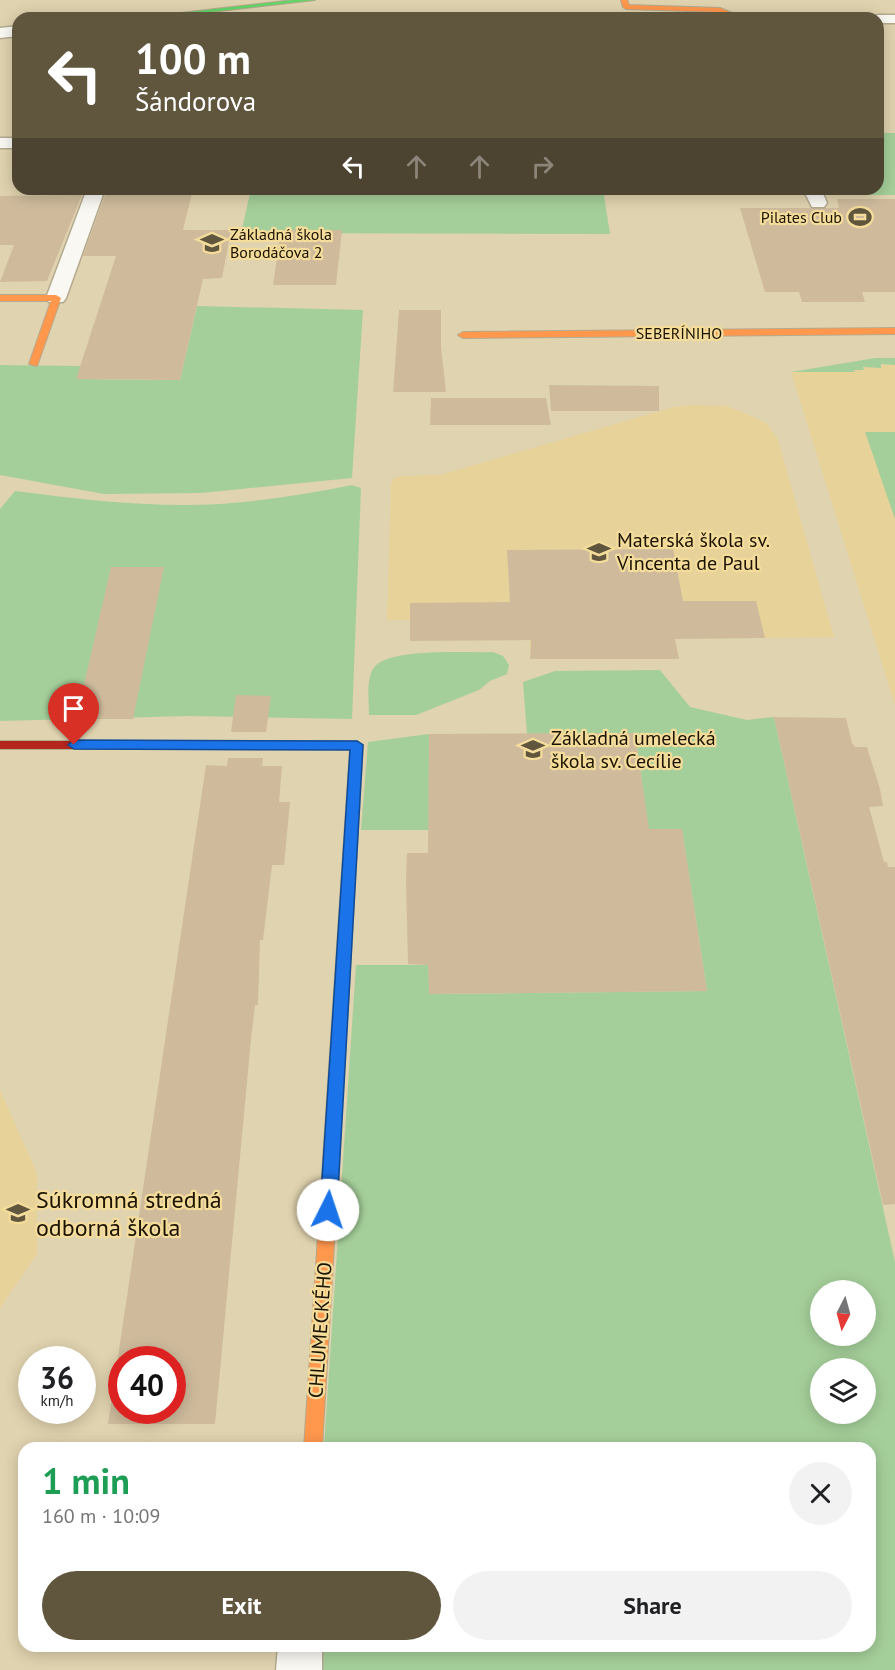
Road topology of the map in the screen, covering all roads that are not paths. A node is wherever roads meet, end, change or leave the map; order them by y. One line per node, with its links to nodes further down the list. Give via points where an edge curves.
1 (312, 0): 3 (street)
2 (624, 0): 4 (street, via 626,7)
3 (198, 12)
4 (725, 12)
5 (94, 195): 7 (street)
6 (0, 298): 7 (street)
7 (56, 298): 10 (street)
8 (895, 332): 9 (street, SEBERÍNIHO)
9 (463, 335)
10 (34, 364)
11 (0, 745): 12 (street, CHLUMECKÉHO, via 357,745)
12 (313, 1442)
13 (300, 1652): 14 (street)
14 (299, 1670)

